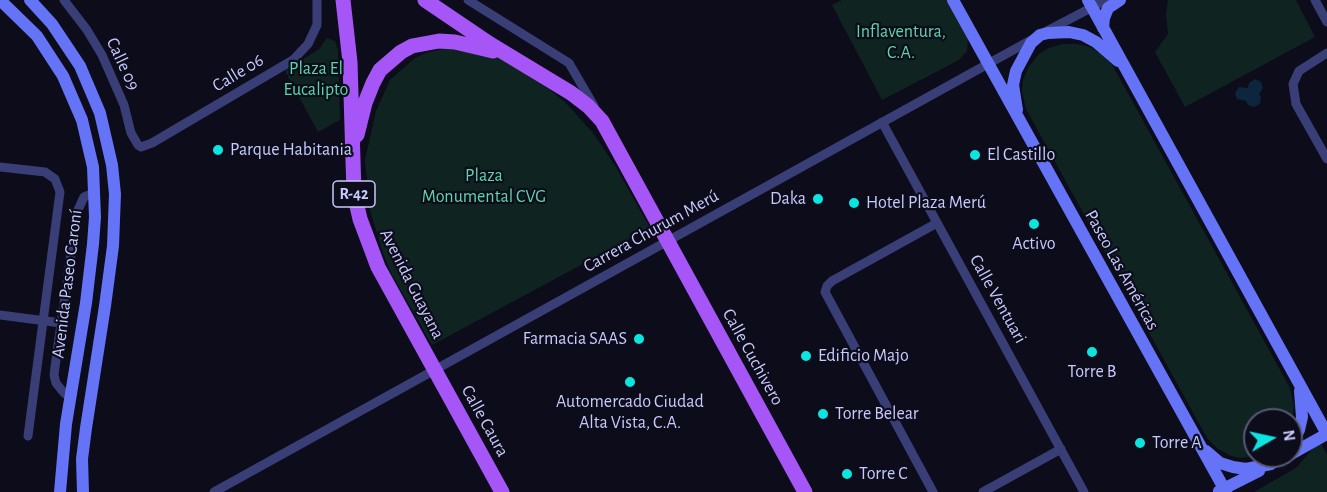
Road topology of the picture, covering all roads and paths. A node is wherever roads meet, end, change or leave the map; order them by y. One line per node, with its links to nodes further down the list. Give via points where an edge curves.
1 (0, 0): 27 (main road, Avenida Paseo Caroní, via 37,36 63,76 84,128)
2 (30, 0): 47 (main road, via 52,24 80,66 100,113 112,165 112,246 82,459)
3 (64, 0): 23 (street, Calle 09, via 102,55 124,105 131,133)
4 (317, 0): 23 (street, Calle 06, via 317,25 308,44 293,60)
5 (343, 0): 24 (main road, Avenida Guayana / R-42, via 350,62)
6 (425, 0): 17 (main road)
7 (468, 0): 20 (street, via 569,63)
8 (953, 0): 18 (main road, Paseo Las Américas)
9 (1106, 0): 12 (street, Carrera Churum Merú)
10 (1120, 0): 14 (main road, via 1108,8)
11 (1315, 0): 13 (street)
12 (1090, 4): 14 (main road); 15 (street, Carrera Churum Merú)
13 (1327, 22)
14 (1103, 28): 19 (main road)
15 (1040, 35): 18 (street, Carrera Churum Merú); 19 (main road, via 1083,35 1111,54); 22 (main road, via 1022,57 1013,85)
16 (1327, 53): 25 (street, via 1299,71 1293,84 1296,104)
17 (523, 64): 20 (main road, via 571,93); 24 (main road, via 455,42 425,43 401,52 380,70 373,83)
18 (987, 64): 21 (street, Carrera Churum Merú); 22 (main road, Paseo Las Américas)
19 (1128, 73): 34 (main road)
20 (602, 121): 29 (main road)
21 (882, 122): 28 (street, Calle Ventuari); 29 (street, Carrera Churum Merú)
22 (1024, 131): 39 (main road, Paseo Las Américas)
23 (141, 147)
24 (352, 158): 33 (main road, Avenida Guayana / R-42, via 354,193 370,248)
25 (1327, 159)
26 (0, 167): 31 (street, via 45,172 59,188)
27 (94, 193): 32 (street, via 84,197 77,212); 35 (main road, Avenida Paseo Caroní, via 89,275)
28 (937, 223): 41 (street, Calle Ventuari); 50 (street, via 832,281 825,292)
29 (668, 241): 33 (street, Carrera Churum Merú); 49 (main road, Calle Cuchivero)
30 (0, 315): 31 (street)
31 (42, 320): 32 (street); 38 (street)
32 (61, 322): 35 (street, via 54,375 59,388)
33 (434, 370): 44 (street, Carrera Churum Merú); 48 (main road, Calle Caura / R-42)
34 (1295, 376): 36 (main road); 37 (main road)
35 (70, 398): 46 (main road, Avenida Paseo Caroní)
36 (1301, 408)
37 (1327, 434): 40 (main road)
38 (28, 436)
39 (1195, 439): 42 (main road, via 1210,456 1233,467); 45 (main road, Paseo Las Américas)
40 (1303, 447)
41 (1061, 449): 51 (street); 52 (street, Calle Ventuari)
42 (1252, 468)
43 (1265, 468): 45 (main road)
44 (219, 491)
45 (1223, 491)
46 (60, 492)
47 (83, 492)
48 (502, 492)
49 (805, 492)
50 (933, 492)
51 (983, 492)
52 (1084, 492)

